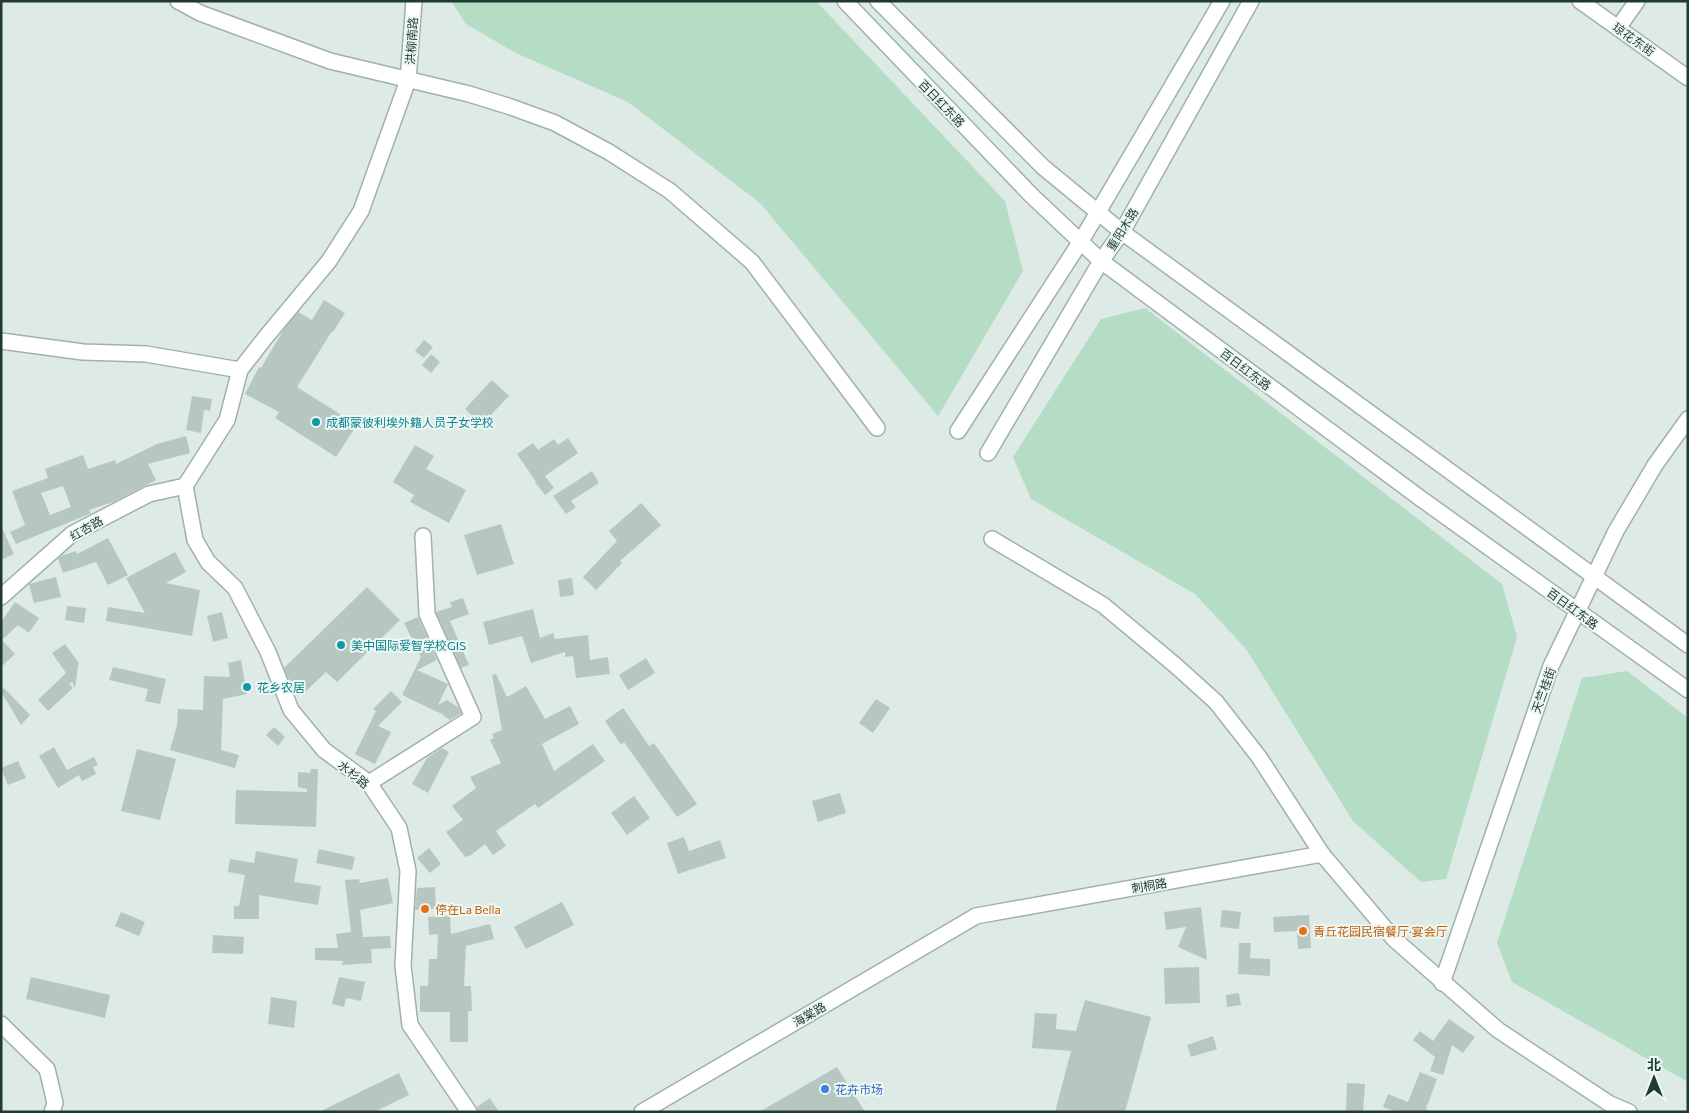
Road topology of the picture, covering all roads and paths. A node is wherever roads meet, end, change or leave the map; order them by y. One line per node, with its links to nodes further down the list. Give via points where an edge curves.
1 (178, 1): 11 (street, via 200,13 330,61)
2 (414, 1): 11 (street, 洪柳南路)
3 (845, 1): 14 (street, 百日红东路, via 1031,194)
4 (878, 1): 12 (street, via 1043,167)
5 (1222, 1): 12 (street)
6 (1251, 1): 13 (street, 重阳木路)
7 (1580, 1): 9 (street, 琼花东街)
8 (1637, 1): 9 (street)
9 (1618, 28): 10 (street, 琼花东街)
10 (1688, 78)
11 (408, 80): 17 (street, 洪柳南路, via 362,211 328,261); 19 (street, via 469,94 555,123 609,152 670,191 752,262)
12 (1098, 212): 13 (street); 14 (street)
13 (1122, 232): 15 (street, 重阳木路); 25 (street)
14 (1081, 241): 15 (street, 百日红东路); 20 (street)
15 (1102, 260): 21 (street, 重阳木路); 27 (street, 百日红东路, via 1420,498)
16 (1, 341): 17 (street, via 83,352 146,354)
17 (240, 370): 22 (street, via 227,420)
18 (1688, 419): 25 (street, 天竺桂街, via 1655,465)
19 (877, 428)
20 (958, 431)
21 (988, 453)
22 (185, 486): 26 (street, 红杏路, via 148,494 72,534); 30 (street, 水杉路, via 195,540 208,562 235,588 268,652 291,710 324,750)
23 (423, 536): 30 (street, via 427,614 473,717)
24 (992, 539): 31 (street, via 1102,605 1216,702 1259,757)
25 (1594, 576): 27 (street, 天竺桂街); 28 (street)
26 (1, 597)
27 (1577, 610): 29 (street, 百日红东路); 33 (street, 天竺桂街, via 1551,666)
28 (1688, 645)
29 (1688, 690)
30 (369, 783): 37 (street, 水杉路, via 399,828 408,870 403,966 410,1025)
31 (1322, 854): 32 (street, 刺桐路); 33 (street, via 1394,939)
32 (976, 916): 38 (street, 海棠路)
33 (1442, 982): 35 (street, via 1498,1030)
34 (1, 1024): 36 (street, via 47,1070 55,1103)
35 (1606, 1108): 39 (street)
36 (52, 1112)
37 (469, 1112)
38 (642, 1112)
39 (1629, 1112)

